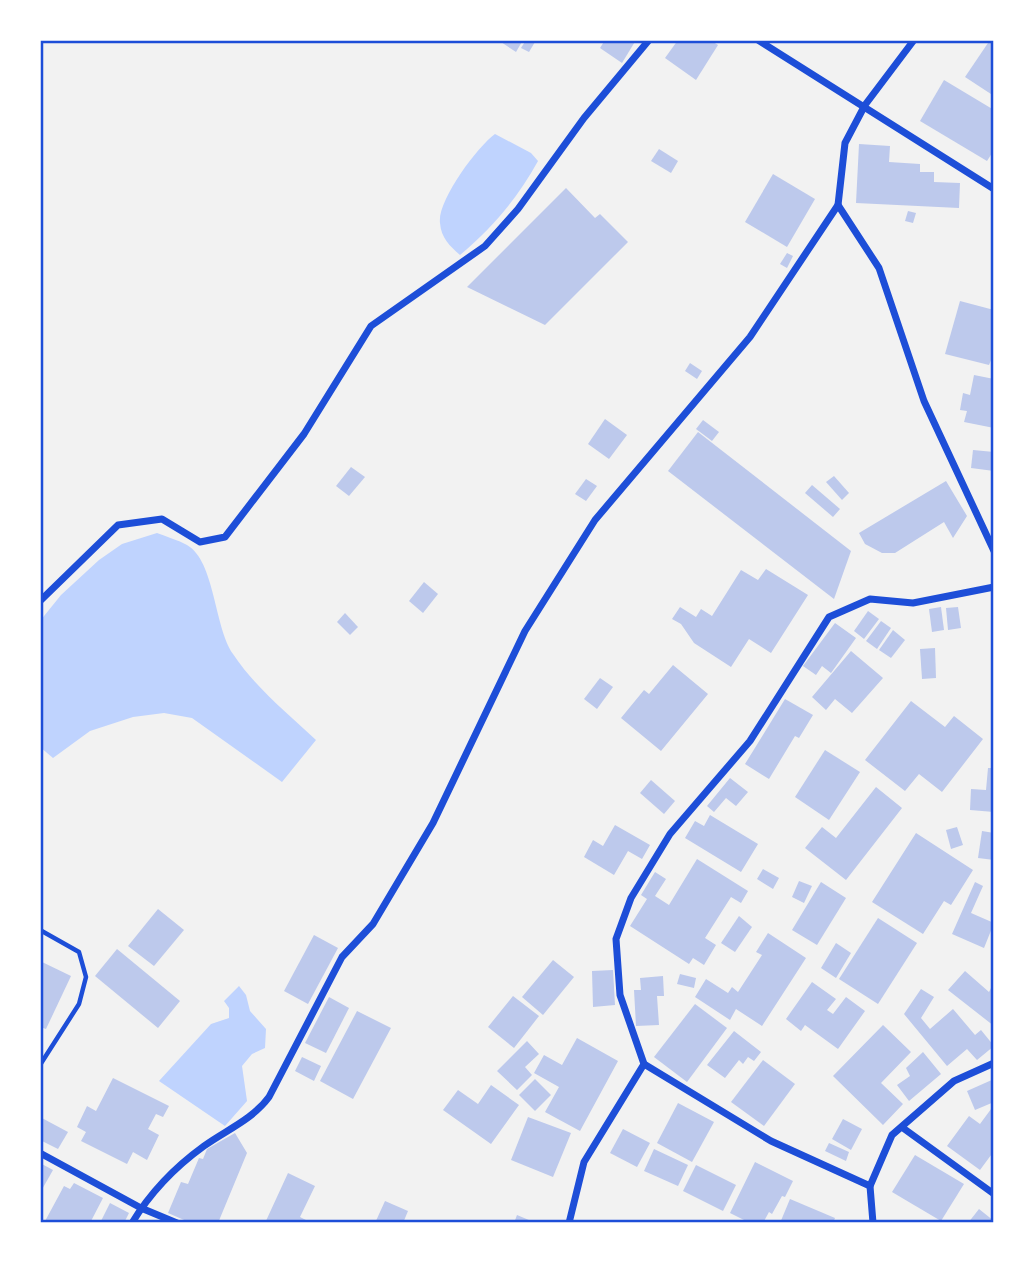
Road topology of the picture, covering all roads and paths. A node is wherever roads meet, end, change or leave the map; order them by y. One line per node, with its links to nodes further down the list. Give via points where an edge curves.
1 (649, 40): 9 (street, via 584,118 519,209 485,246 371,326 304,434 225,537 200,542 162,519 118,525)
2 (758, 40): 4 (street)
3 (914, 40): 4 (street)
4 (865, 105): 5 (street); 6 (street, via 845,144)
5 (994, 189)
6 (838, 205): 7 (street, via 879,268 924,401); 18 (street, via 750,337 595,520 525,631 433,823 373,924 341,957 269,1097 259,1111 172,1172)
7 (994, 551)
8 (994, 587): 12 (street, via 913,603 870,599 829,617 750,741 670,834 631,898 616,939 620,995)
9 (40, 601)
10 (40, 930): 13 (path, via 79,952 86,977 79,1004)
11 (994, 1063): 14 (street, via 954,1081)
12 (643, 1064): 16 (street, via 771,1141); 21 (street, via 584,1162)
13 (40, 1065)
14 (903, 1128): 16 (street, via 892,1135); 17 (street)
15 (40, 1153): 18 (street)
16 (870, 1186): 22 (street)
17 (994, 1194)
18 (141, 1208): 19 (street); 20 (street)
19 (132, 1223)
20 (177, 1223)
21 (569, 1223)
22 (873, 1223)

